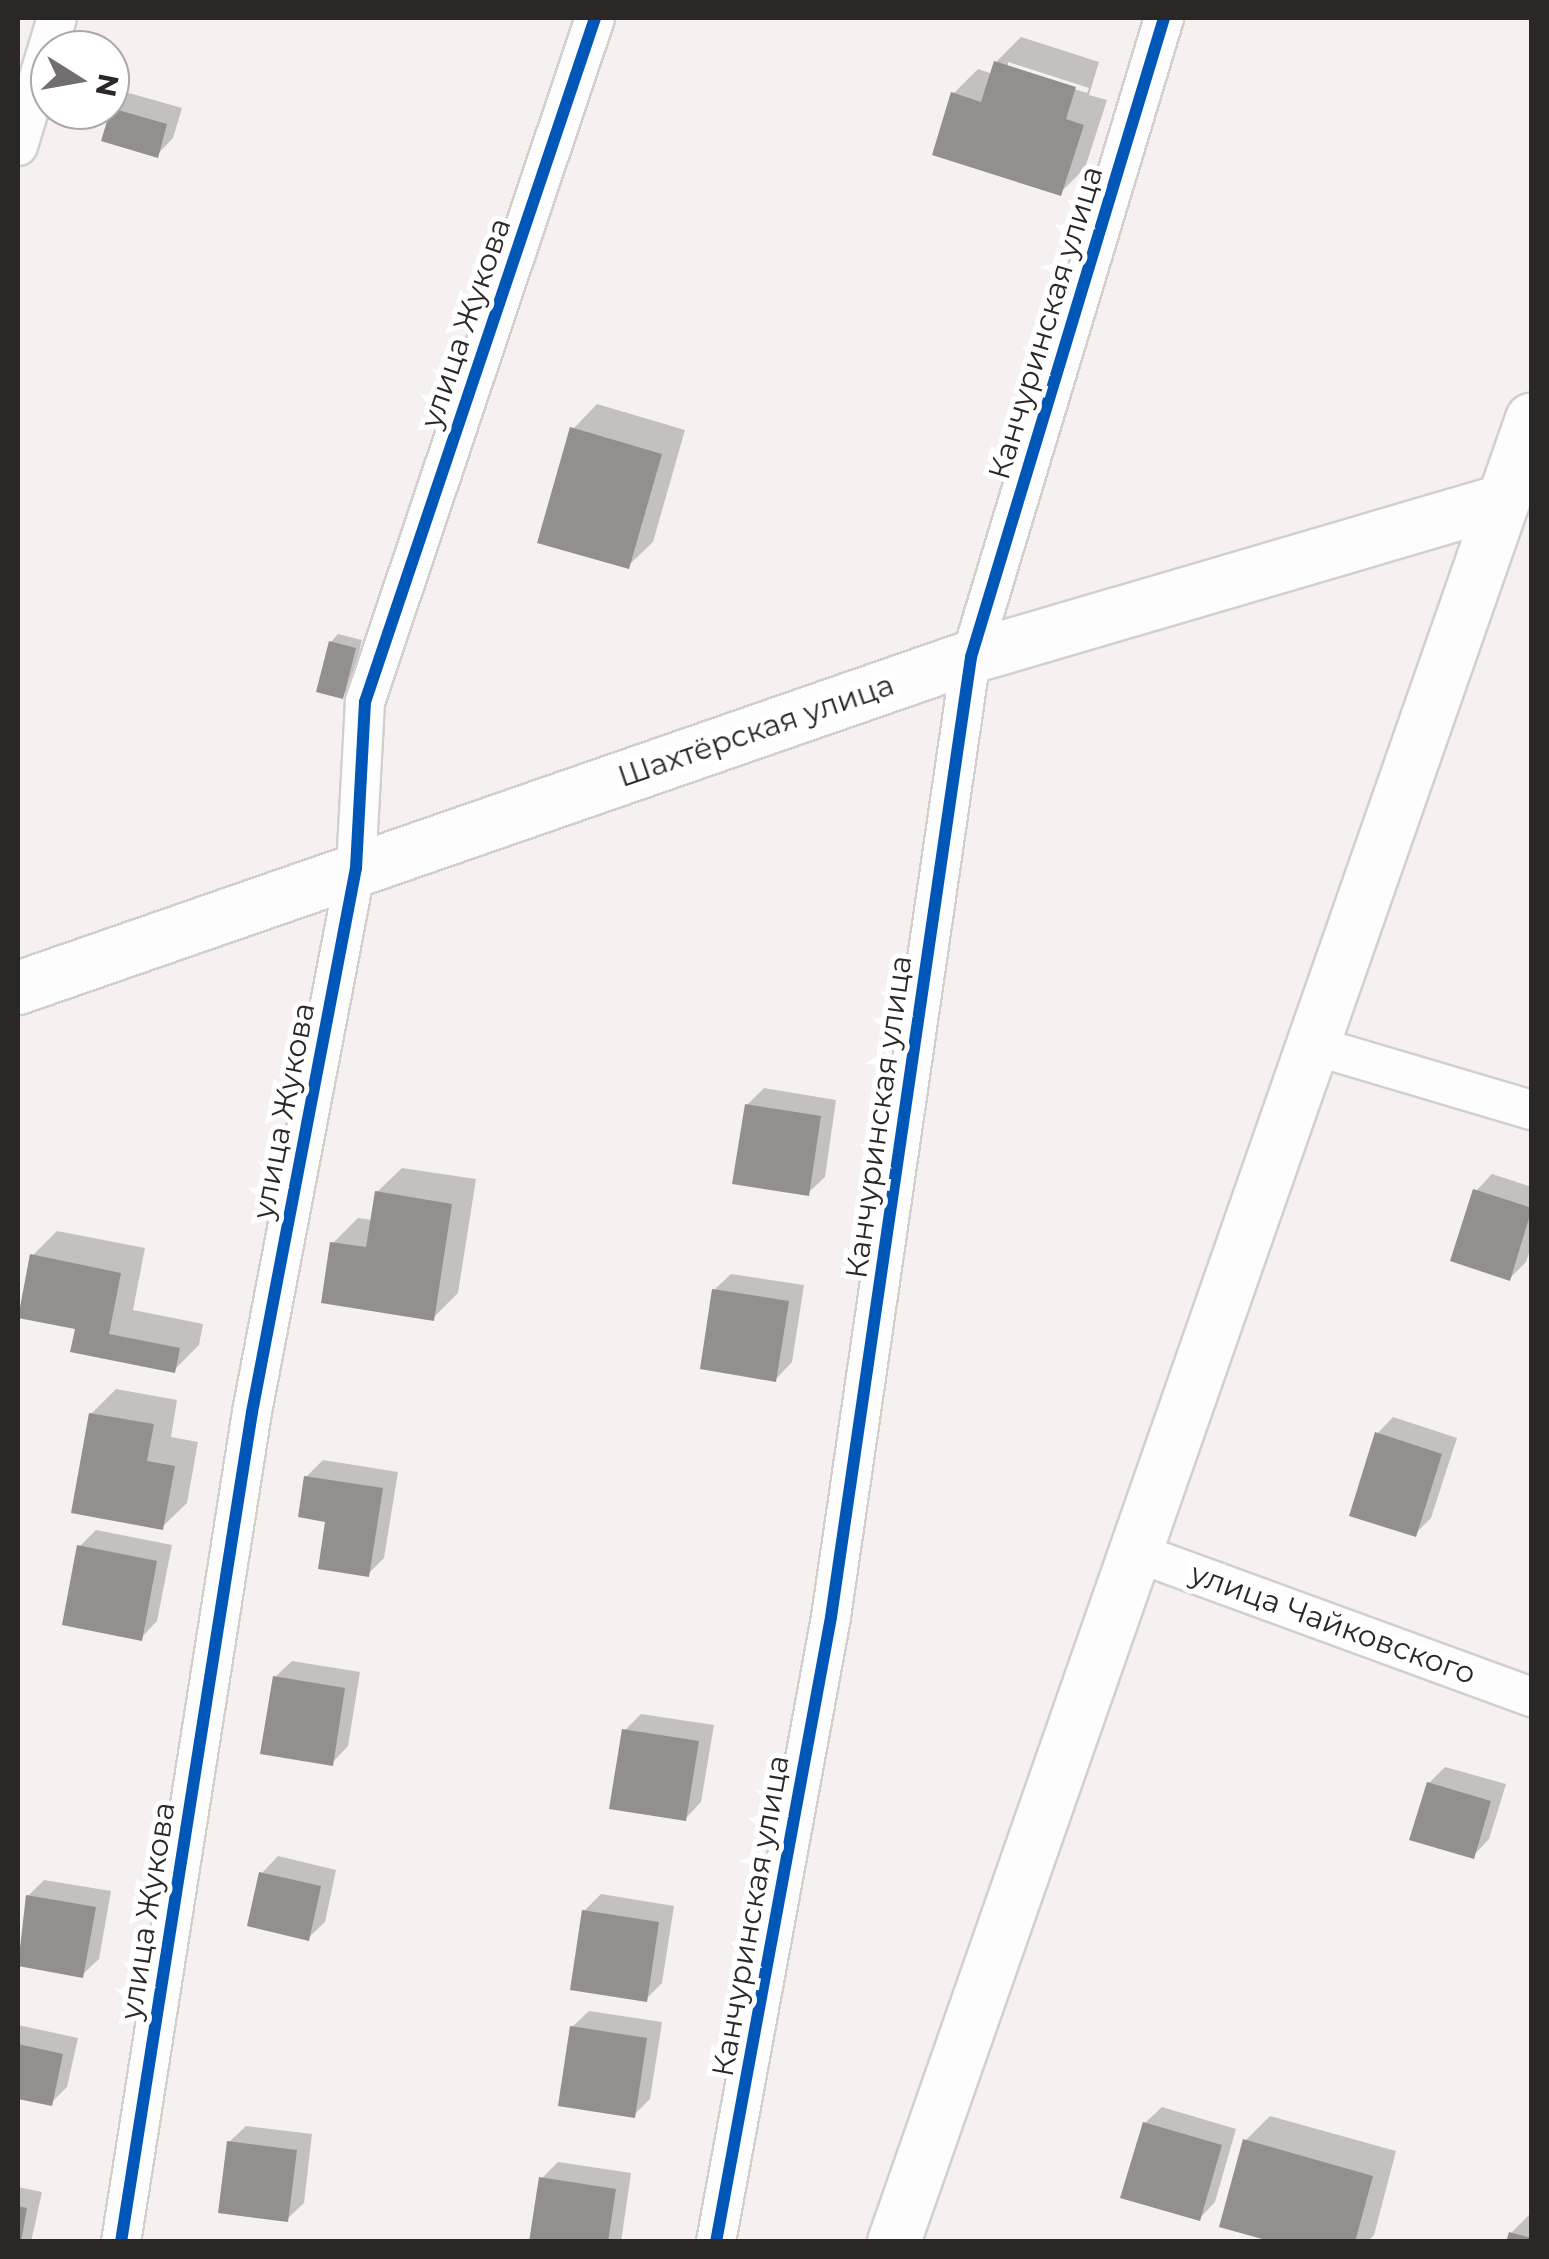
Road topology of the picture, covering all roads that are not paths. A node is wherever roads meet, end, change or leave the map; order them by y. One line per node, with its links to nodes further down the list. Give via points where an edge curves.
1 (58, 18): 4 (street)
2 (595, 18): 7 (street, улица Жукова, via 366,702)
3 (1164, 18): 6 (street, Канчуринская улица)
4 (18, 146)
5 (1521, 458): 6 (main road, Шахтёрская улица); 9 (main road)
6 (971, 657): 7 (main road, Шахтёрская улица); 14 (street, Канчуринская улица, via 831,1618)
7 (356, 868): 8 (main road, Шахтёрская улица); 13 (street, улица Жукова, via 252,1412)
8 (18, 988)
9 (1312, 1045): 10 (street); 11 (main road)
10 (1532, 1110)
11 (1135, 1552): 12 (street, улица Чайковского); 15 (main road)
12 (1532, 1697)
13 (122, 2242)
14 (716, 2242)
15 (894, 2242)

